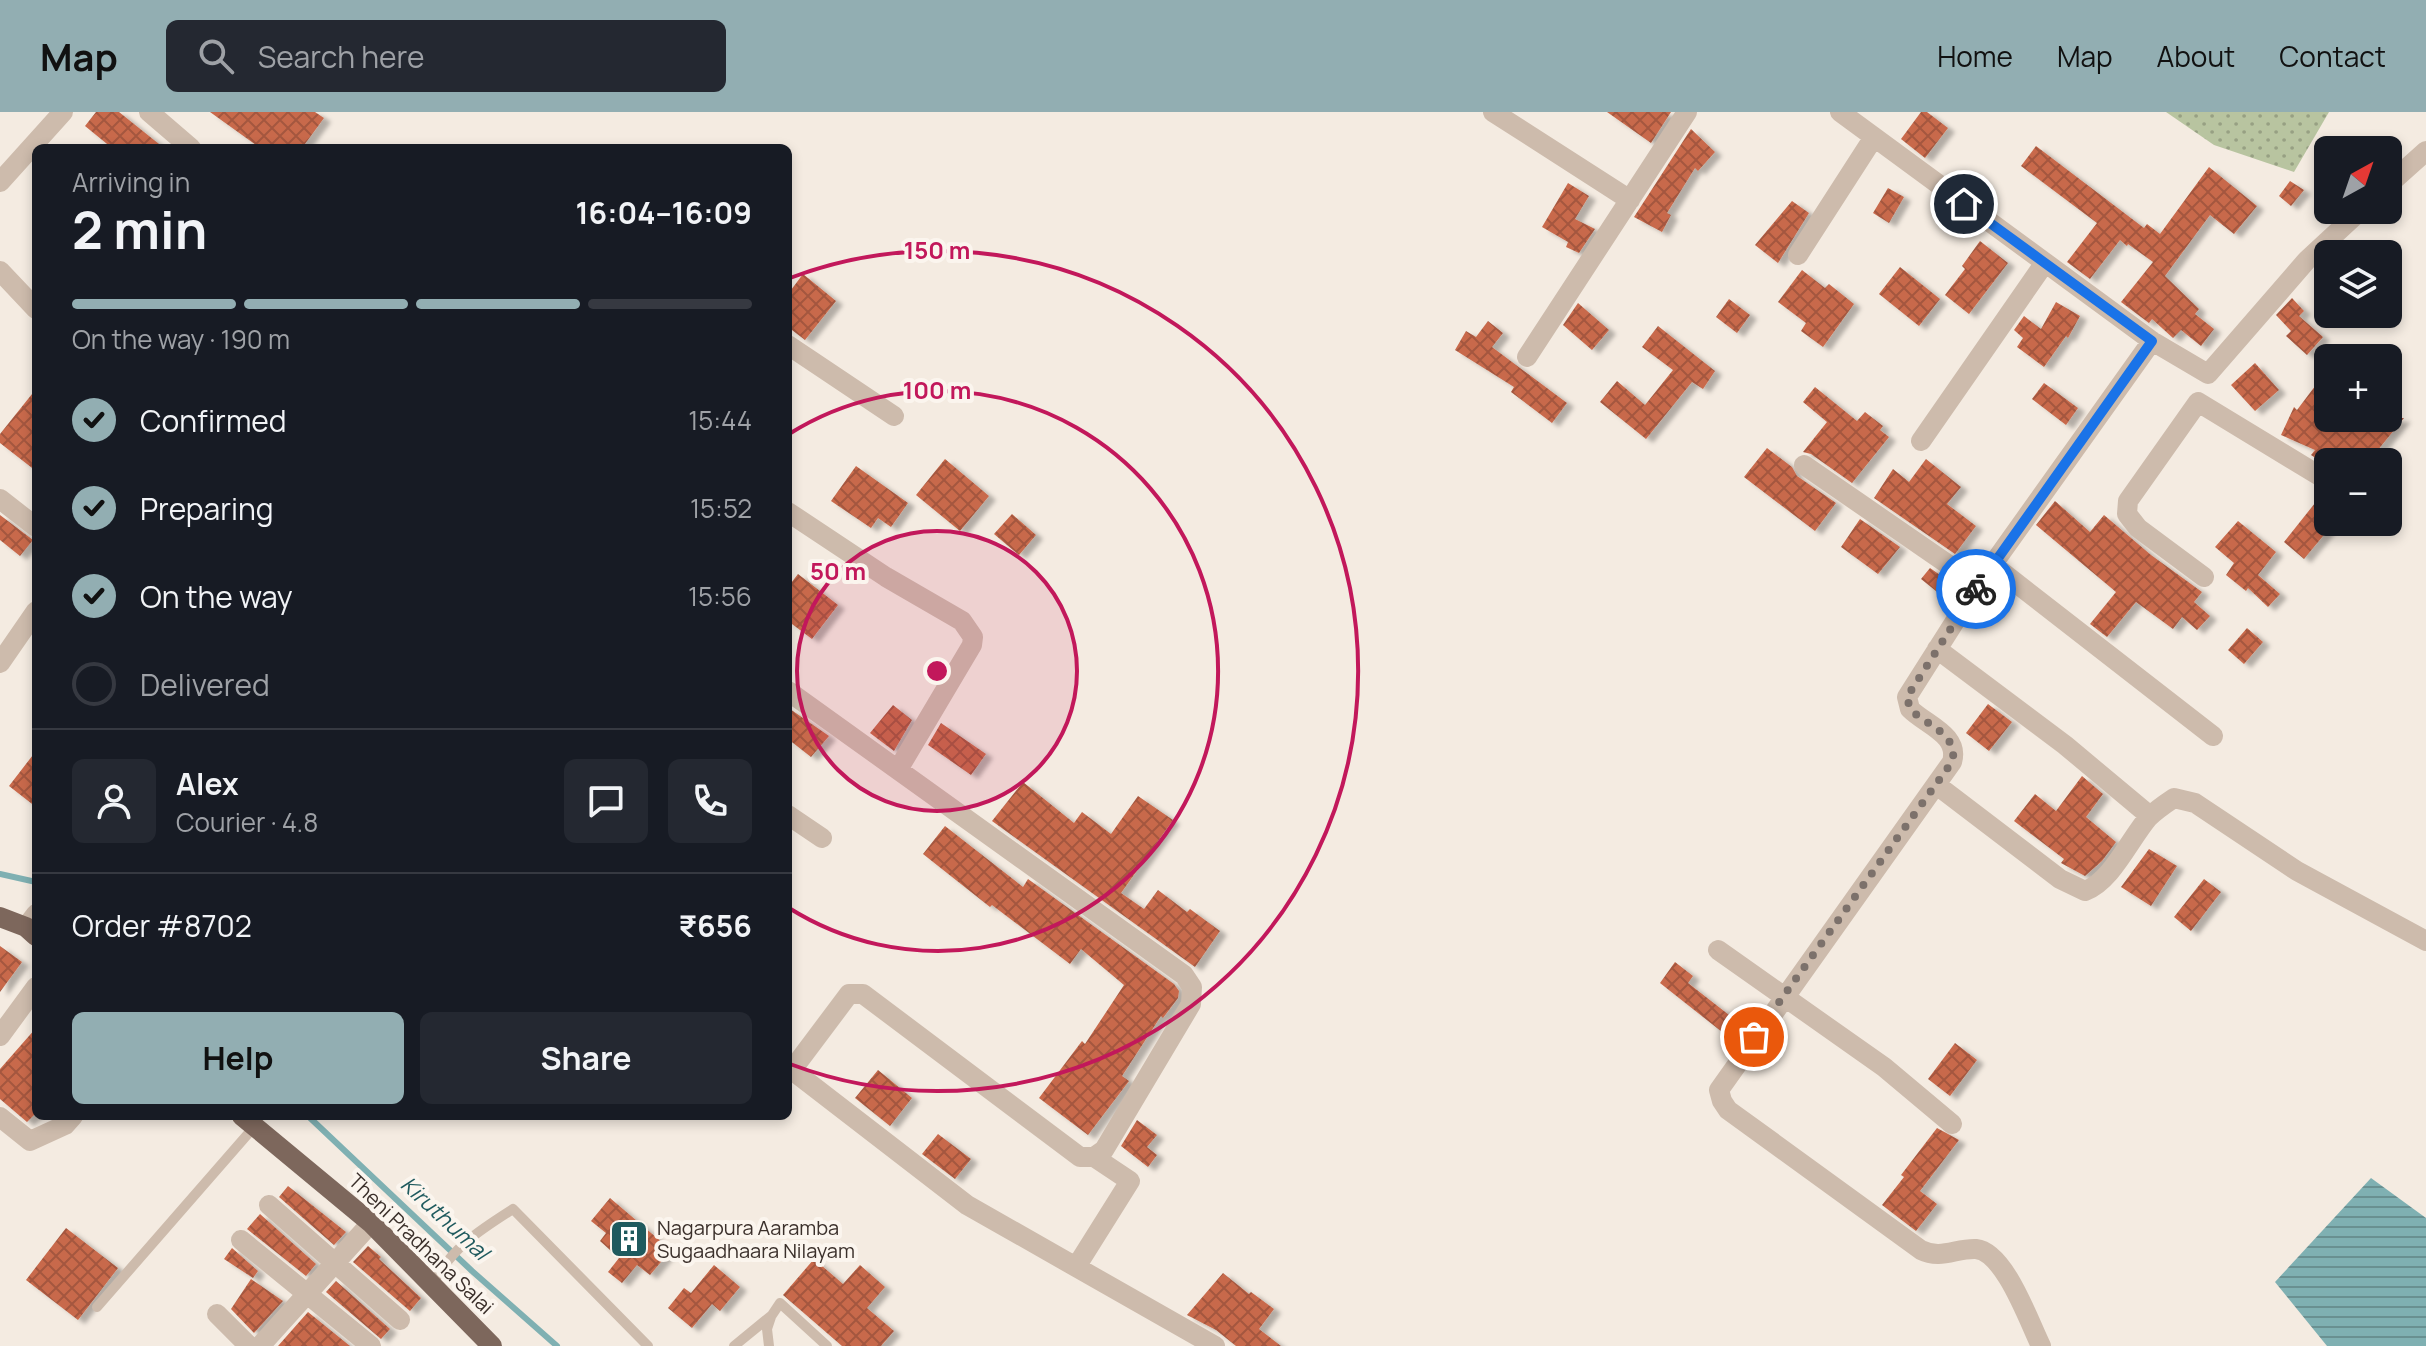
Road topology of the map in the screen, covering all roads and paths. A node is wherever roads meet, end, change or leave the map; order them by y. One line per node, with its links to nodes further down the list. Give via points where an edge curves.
1 (63, 112): 7 (street)
2 (149, 112): 8 (street)
3 (1493, 112): 13 (street)
4 (1687, 112): 13 (street)
5 (1840, 112): 6 (street)
6 (1874, 137): 15 (street); 16 (street)
7 (34, 144)
8 (186, 144)
9 (32, 146): 12 (street)
10 (2426, 151): 11 (street)
11 (2402, 172)
12 (0, 182)
13 (1630, 200): 21 (street)
14 (2346, 224): 22 (street, via 2307,260)
15 (1798, 255)
16 (2044, 264): 19 (street); 25 (street)
17 (0, 271): 18 (street)
18 (32, 305)
19 (2152, 341): 22 (street); 31 (street)
20 (792, 348): 24 (street)
21 (1527, 357)
22 (2208, 374): 23 (street)
23 (2198, 402): 27 (street); 32 (street, via 2128,501 2127,514)
24 (894, 416)
25 (1921, 441)
26 (1804, 465): 33 (street)
27 (2314, 472)
28 (0, 499): 30 (street)
29 (792, 515): 40 (street, via 962,621 973,637)
30 (32, 524)
31 (1993, 565): 33 (street); 39 (street)
32 (2204, 577)
33 (1978, 585): 36 (street)
34 (32, 614): 35 (street)
35 (7, 635): 37 (street)
36 (1937, 649): 41 (street, via 1907,703 1953,745 1955,754); 42 (street)
37 (0, 663)
38 (792, 694): 40 (street)
39 (2213, 736)
40 (899, 768): 58 (street, via 1184,975 1192,987 1191,1004 1104,1150)
41 (1938, 786): 42 (street, via 2060,879 2085,891 2105,877); 50 (street)
42 (2150, 816): 47 (street, via 2174,798 2195,803 2297,871)
43 (792, 818): 44 (street)
44 (822, 838)
45 (1, 919): 46 (main road)
46 (32, 926)
47 (2426, 941)
48 (1718, 950): 50 (street)
49 (32, 992): 51 (street)
50 (1784, 996): 57 (street, via 1884,1067); 79 (street, via 1719,1090 1728,1110 1921,1250 1940,1256 1974,1249 1987,1252 2004,1271)
51 (0, 1036)
52 (792, 1066): 58 (street, via 849,994 863,994 1080,1157)
53 (792, 1071): 63 (street, via 944,1189)
54 (0, 1117): 55 (street, via 30,1141)
55 (69, 1120)
56 (248, 1122): 60 (main road, Theni Pradhana Salai); 66 (lane)
57 (1952, 1124)
58 (1094, 1157): 63 (street, via 1130,1181)
59 (269, 1205): 62 (street)
60 (371, 1223): 62 (street); 64 (main road, Theni Pradhana Salai)
61 (241, 1240): 65 (street)
62 (335, 1263): 65 (street); 69 (street)
63 (1076, 1267): 78 (street)
64 (438, 1275): 73 (main road, Theni Pradhana Salai); 74 (lane, via 470,1237 513,1209)
65 (307, 1294): 71 (street); 72 (street)
66 (97, 1307)
67 (217, 1314): 70 (street)
68 (772, 1315): 75 (lane); 76 (lane); 77 (lane, via 780,1303)
69 (400, 1320)
70 (249, 1346)
71 (260, 1346)
72 (371, 1346)
73 (492, 1346)
74 (648, 1346)
75 (734, 1346)
76 (769, 1346)
77 (827, 1346)
78 (1215, 1346)
79 (2041, 1346)

